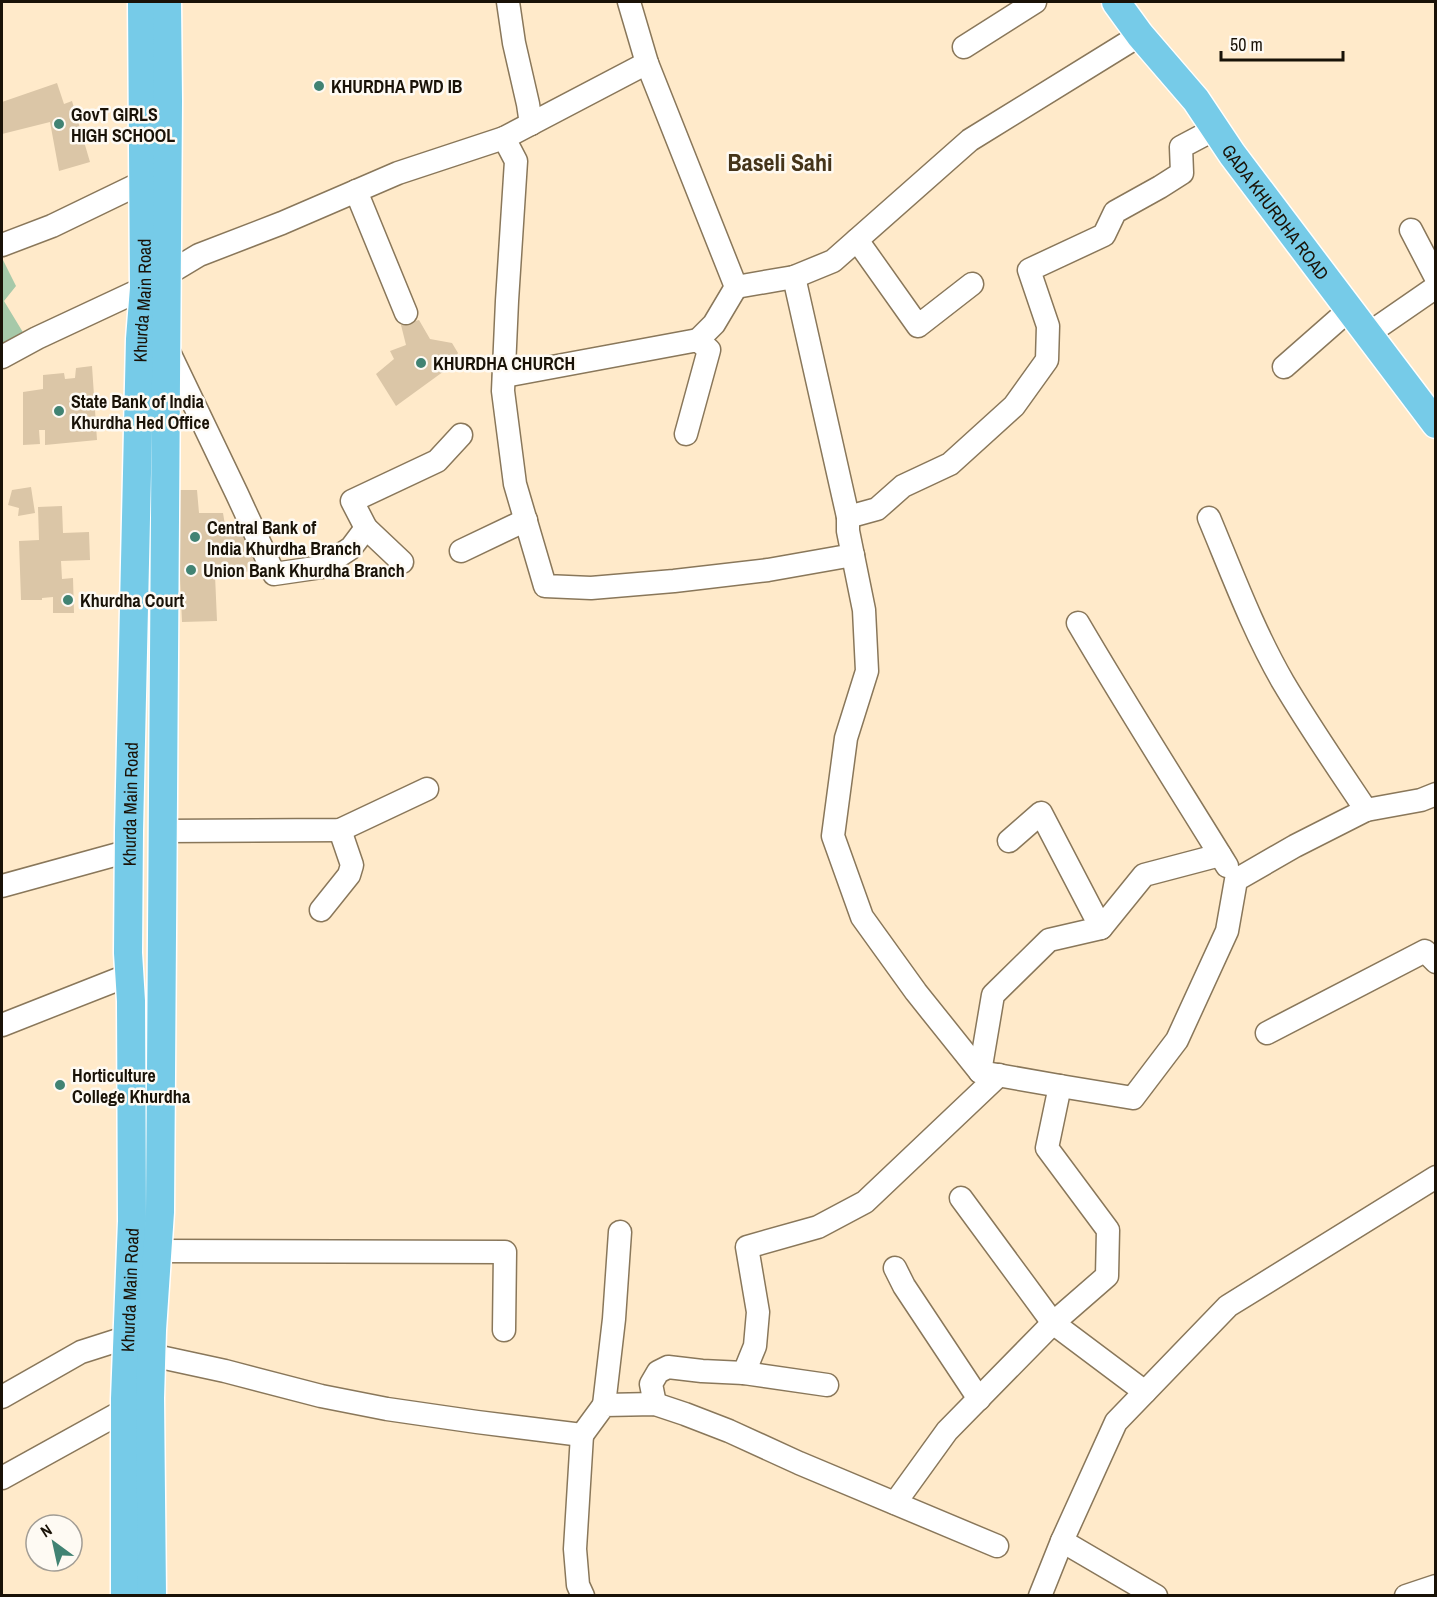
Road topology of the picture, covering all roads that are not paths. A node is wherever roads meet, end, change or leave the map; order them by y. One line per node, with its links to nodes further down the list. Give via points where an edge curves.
1 (508, 2): 9 (street)
2 (629, 2): 8 (street)
3 (1035, 2): 7 (street)
4 (1116, 2): 6 (main road, GADA KHURDHA ROAD)
5 (150, 5): 12 (main road, Khurda Main Road); 19 (main road, via 168,101)
6 (1140, 35): 10 (main road, GADA KHURDHA ROAD, via 1196,100); 15 (street, via 970,140)
7 (964, 47)
8 (647, 63): 9 (street); 21 (street)
9 (531, 124): 11 (street)
10 (1215, 129): 23 (main road, GADA KHURDHA ROAD); 34 (street, via 1181,147 1182,173 1115,212 1104,235 1029,270 1048,326 1047,360 1014,406 950,464 903,486 877,509)
11 (504, 138): 13 (street, via 398,173); 30 (street, via 516,161)
12 (143, 182): 16 (street, via 52,226); 19 (main road, Khurda Main Road)
13 (357, 191): 19 (street, via 199,255); 24 (street)
14 (1411, 231): 18 (street)
15 (857, 240): 17 (street, via 834,261); 20 (street, via 918,326)
16 (2, 245)
17 (794, 277): 21 (street); 34 (street)
18 (1436, 278)
19 (155, 281): 27 (main road, Khurda Main Road); 28 (street); 48 (main road, Khurda Main Road, via 140,339)
20 (972, 284)
21 (736, 287): 26 (street, via 714,324)
22 (1436, 287): 25 (street)
23 (1350, 309): 25 (main road, GADA KHURDHA ROAD); 29 (street)
24 (406, 313)
25 (1368, 334): 31 (main road, GADA KHURDHA ROAD)
26 (698, 340): 30 (street); 32 (street, via 709,350)
27 (166, 346): 37 (street, via 274,574 322,567 351,548); 46 (main road, Khurda Main Road)
28 (2, 357)
29 (1284, 367)
30 (504, 376): 36 (street, via 515,484)
31 (1436, 424)
32 (686, 434)
33 (461, 435): 37 (street, via 438,461 352,501)
34 (848, 517): 39 (street)
35 (1209, 518): 44 (street, via 1282,681)
36 (526, 520): 38 (street); 39 (street, via 545,586 591,588 674,581)
37 (366, 528): 40 (street)
38 (461, 551)
39 (853, 555): 58 (street, via 864,610 867,671 846,738 833,836 862,918 916,992)
40 (402, 562)
41 (1078, 623): 49 (street)
42 (427, 789): 45 (street)
43 (1436, 794): 44 (street)
44 (1366, 810): 50 (street)
45 (340, 830): 46 (street); 52 (street, via 352,865 349,875)
46 (162, 831): 61 (main road, Khurda Main Road)
47 (1009, 842): 53 (street, via 1041,813)
48 (129, 851): 51 (street); 55 (main road, Khurda Main Road)
49 (1220, 855): 50 (street); 53 (street, via 1144,874)
50 (1236, 880): 59 (street, via 1227,931 1177,1040 1133,1098)
51 (2, 886)
52 (321, 910)
53 (1101, 928): 58 (street, via 1048,940 993,995)
54 (1436, 962): 57 (street, via 1425,951)
55 (129, 975): 56 (street); 60 (main road, Khurda Main Road)
56 (2, 1025)
57 (1267, 1033)
58 (989, 1074): 59 (street); 71 (street, via 921,1151 865,1202 818,1227 747,1247 758,1312 755,1346)
59 (1060, 1086): 67 (street, via 1047,1148 1108,1230 1107,1276)
60 (132, 1099): 61 (main road); 69 (main road, Khurda Main Road)
61 (160, 1104): 65 (main road, Khurda Main Road)
62 (1436, 1177): 73 (street, via 1228,1306)
63 (961, 1198): 67 (street)
64 (620, 1232): 77 (street)
65 (157, 1251): 68 (street, via 505,1252); 70 (main road, Khurda Main Road)
66 (895, 1268): 75 (street)
67 (1053, 1323): 73 (street); 75 (street)
68 (504, 1330)
69 (128, 1337): 74 (street, via 81,1352); 78 (main road, Khurda Main Road)
70 (151, 1355): 79 (street, via 387,1409); 80 (main road, Khurda Main Road)
71 (744, 1373): 72 (street); 76 (street, via 668,1367 658,1372 651,1384)
72 (826, 1385)
73 (1145, 1392): 83 (street, via 1116,1422)
74 (2, 1396)
75 (979, 1399): 82 (street, via 948,1431)
76 (655, 1404): 77 (street); 82 (street, via 729,1431)
77 (604, 1405): 79 (street)
78 (125, 1410): 80 (main road, Khurda Main Road); 81 (street)
79 (582, 1435): 88 (street, via 575,1549 578,1585)
80 (138, 1471): 86 (main road, Khurda Main Road); 87 (main road, Khurda Main Road)
81 (2, 1478)
82 (895, 1503): 84 (street)
83 (1062, 1542): 89 (street); 90 (street)
84 (997, 1546)
85 (1436, 1586): 91 (street)
86 (125, 1596)
87 (152, 1596)
88 (583, 1596)
89 (1040, 1596)
90 (1156, 1596)
91 (1406, 1596)

